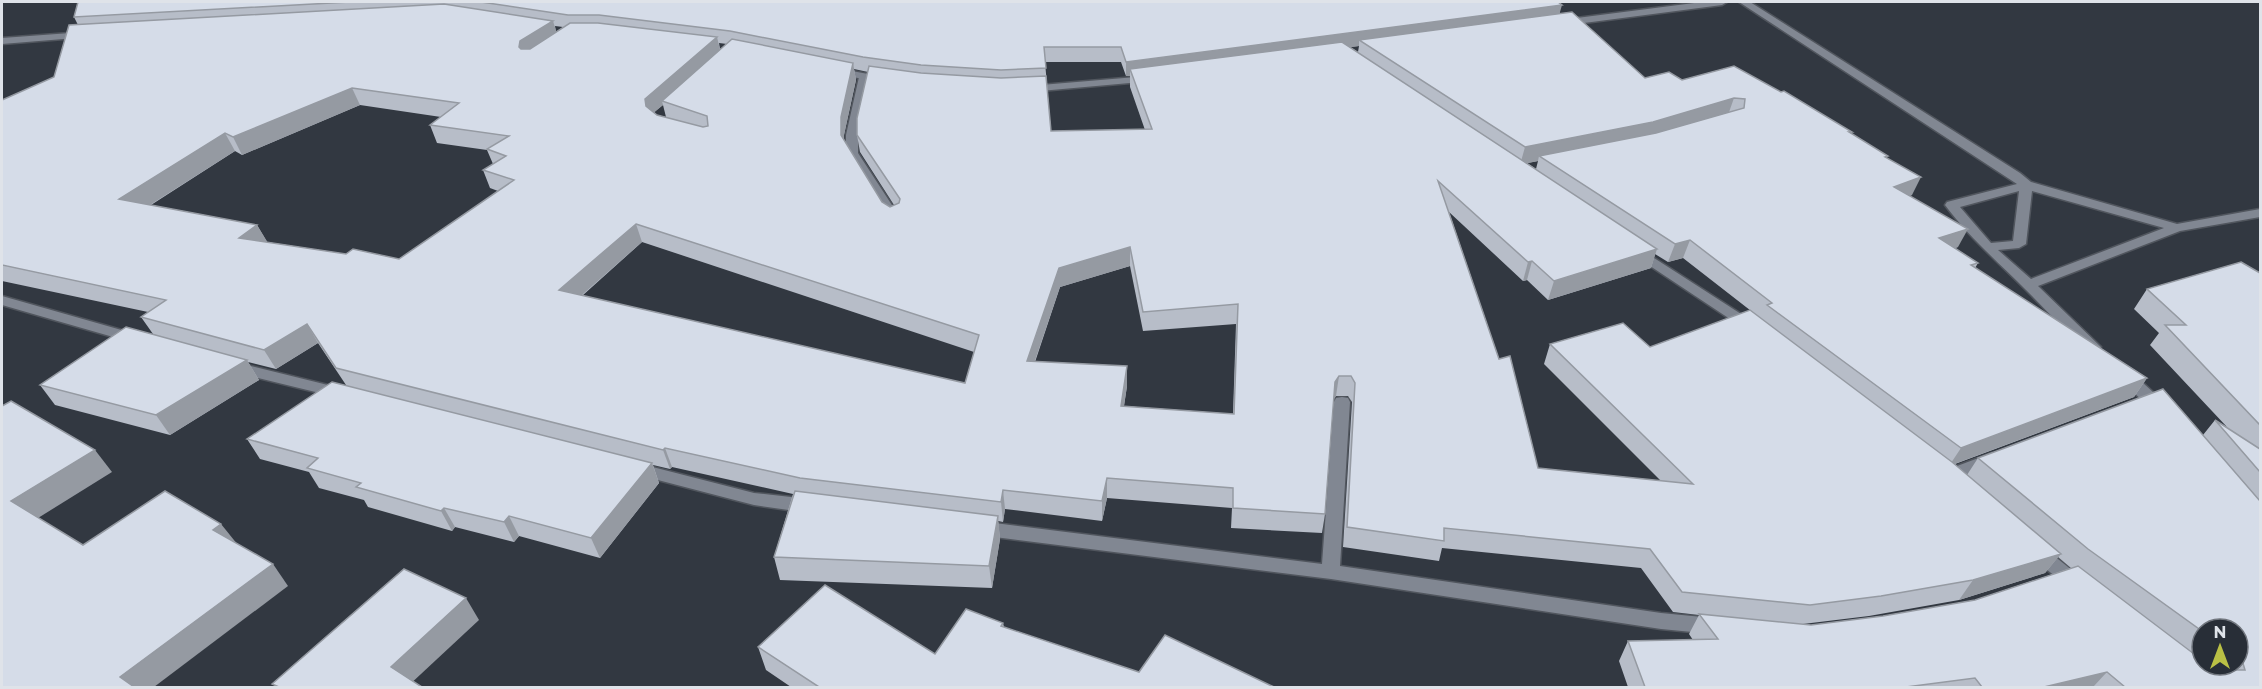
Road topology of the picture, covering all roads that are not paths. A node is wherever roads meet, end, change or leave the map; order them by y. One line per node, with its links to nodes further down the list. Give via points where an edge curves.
1 (1722, 2): 3 (street)
2 (1744, 2): 11 (street)
3 (1551, 24)
4 (95, 34): 5 (street)
5 (2, 41)
6 (821, 68): 7 (street)
7 (865, 77): 9 (street); 13 (street, via 852,135 852,153)
8 (1160, 77): 10 (street)
9 (900, 82)
10 (1022, 90)
11 (2026, 185): 14 (street); 16 (street, via 2019,244); 16 (street, via 1952,205)
12 (2260, 213): 14 (street)
13 (894, 219)
14 (2177, 228): 17 (street)
15 (1623, 242): 19 (street)
16 (1987, 247): 17 (street)
17 (2029, 285): 23 (street, via 2066,324)
18 (2, 301): 20 (street)
19 (1759, 332)
20 (148, 342)
21 (215, 361): 22 (street)
22 (353, 397)
23 (2152, 399): 25 (street); 26 (street)
24 (1342, 402): 33 (street)
25 (2130, 407)
26 (2168, 417)
27 (2012, 452): 29 (street, via 1942,472)
28 (616, 464): 30 (street, via 754,499)
29 (1965, 491)
30 (824, 508)
31 (964, 526): 33 (street)
32 (2029, 545): 34 (street)
33 (1331, 572): 37 (street)
34 (2065, 576): 35 (street); 36 (street)
35 (2044, 582)
36 (2093, 597)
37 (1730, 628)

